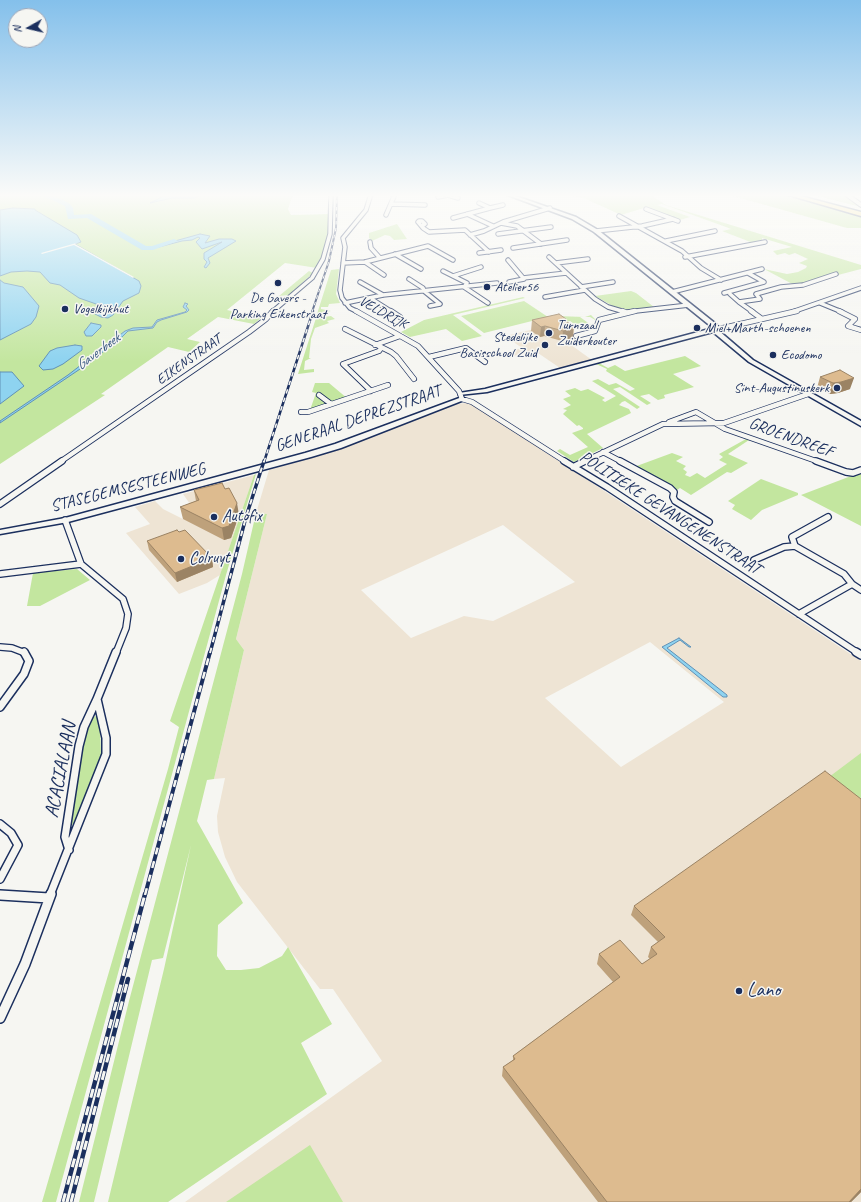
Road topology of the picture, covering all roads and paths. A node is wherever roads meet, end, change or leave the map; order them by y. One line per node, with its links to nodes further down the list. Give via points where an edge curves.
1 (325, 250): 84 (street, EIKENSTRAAT, via 312,278 266,320)
2 (343, 250): 20 (street, VELDRIJK)
3 (373, 250): 15 (street)
4 (411, 250): 12 (street)
5 (435, 250): 17 (street)
6 (501, 250): 10 (street)
7 (620, 250): 43 (street)
8 (678, 250): 14 (street)
9 (723, 250): 14 (street)
10 (489, 252): 11 (street)
11 (479, 253)
12 (395, 254): 15 (street); 23 (street)
13 (549, 256): 21 (street)
14 (687, 257): 33 (street)
15 (380, 258): 19 (street)
16 (588, 259): 21 (street)
17 (453, 260)
18 (508, 260): 31 (street)
19 (365, 262): 20 (street); 29 (street)
20 (343, 263): 51 (street, VELDRIJK, via 340,290)
21 (556, 263): 26 (street)
22 (481, 267): 30 (street)
23 (421, 269)
24 (762, 269): 27 (street)
25 (443, 271): 30 (street)
26 (566, 273): 31 (street); 39 (street)
27 (748, 273): 33 (street); 44 (street, via 764,282)
28 (836, 274): 49 (street, via 803,285 756,294 758,300)
29 (384, 275)
30 (454, 276): 38 (street, via 467,283)
31 (523, 278): 35 (street)
32 (409, 279): 42 (street)
33 (721, 280): 43 (street)
34 (360, 282): 46 (street)
35 (509, 282)
36 (613, 282): 39 (street)
37 (497, 283): 38 (street)
38 (464, 287): 42 (street); 50 (street)
39 (581, 287): 41 (street)
40 (861, 288): 52 (street)
41 (585, 290): 47 (street); 55 (street, via 608,307)
42 (424, 291): 46 (street); 54 (street, via 440,304)
43 (672, 292): 53 (street)
44 (724, 293)
45 (730, 294): 49 (street)
46 (383, 295): 48 (street)
47 (545, 297)
48 (370, 298): 51 (street); 57 (street)
49 (739, 302): 59 (street)
50 (488, 303)
51 (345, 304): 63 (street, VELDRIJK)
52 (820, 304): 58 (street); 59 (street)
53 (689, 305): 55 (street); 61 (street, via 714,325)
54 (430, 306)
55 (628, 312): 64 (street, via 599,320 595,331)
56 (861, 316): 58 (street)
57 (400, 317)
58 (853, 317): 62 (street, via 855,319 848,326)
59 (764, 319): 61 (street)
60 (345, 329): 65 (street)
61 (715, 329): 73 (street, via 751,361); 74 (street, GENERAAL DEPREZSTRAAT, via 485,392)
62 (861, 330)
63 (400, 336): 65 (street); 67 (street, VELDRIJK, via 418,346)
64 (576, 336)
65 (375, 345): 66 (street)
66 (380, 348): 69 (street, via 396,356); 71 (street, via 379,351 343,364)
67 (430, 357): 68 (street, via 466,348); 74 (street, VELDRIJK)
68 (485, 362)
69 (414, 379)
70 (388, 385): 71 (street)
71 (371, 391): 75 (street)
72 (319, 394): 75 (street)
73 (808, 394): 78 (street, via 724,423); 79 (street)
74 (462, 396): 81 (street, GENERAAL DEPREZSTRAAT, via 338,446); 82 (street, POLITIEKE GEVANGENENSTRAAT)
75 (331, 404): 76 (street)
76 (301, 412)
77 (668, 423): 78 (street); 78 (street, GROENDREEF, via 696,412); 80 (street)
78 (713, 423): 83 (street, GROENDREEF, via 850,473)
79 (861, 424)
80 (603, 452): 82 (street); 87 (street, via 670,488 674,492 674,501)
81 (263, 467): 86 (street, STASEGEMSESTEENWEG)
82 (573, 467): 95 (street, POLITIEKE GEVANGENENSTRAAT)
83 (861, 470)
84 (0, 504)
85 (828, 517): 89 (street, via 792,537)
86 (65, 520): 88 (street, STASEGEMSESTEENWEG); 91 (street, ACACIALAAN)
87 (709, 522)
88 (0, 532)
89 (795, 546): 90 (street, via 784,547); 93 (street, via 844,574)
90 (754, 560)
91 (81, 564): 92 (street); 98 (street, ACACIALAAN, via 123,599 128,614 126,628)
92 (0, 574)
93 (852, 584): 94 (street); 95 (street)
94 (861, 590)
95 (799, 614): 97 (street, POLITIEKE GEVANGENENSTRAAT)
96 (0, 647): 99 (street, via 24,652 29,661 24,674)
97 (861, 655)
98 (97, 699): 101 (street, ACACIALAAN, via 84,727 79,746 65,837); 101 (street, ACACIALAAN, via 106,738 106,754)
99 (0, 707)
100 (0, 824): 102 (street, via 11,832 18,845 14,857)
101 (69, 850): 104 (street, ACACIALAAN)
102 (0, 879)
103 (0, 895): 104 (street)
104 (49, 898): 105 (street, ACACIALAAN, via 25,964)
105 (0, 1018)

